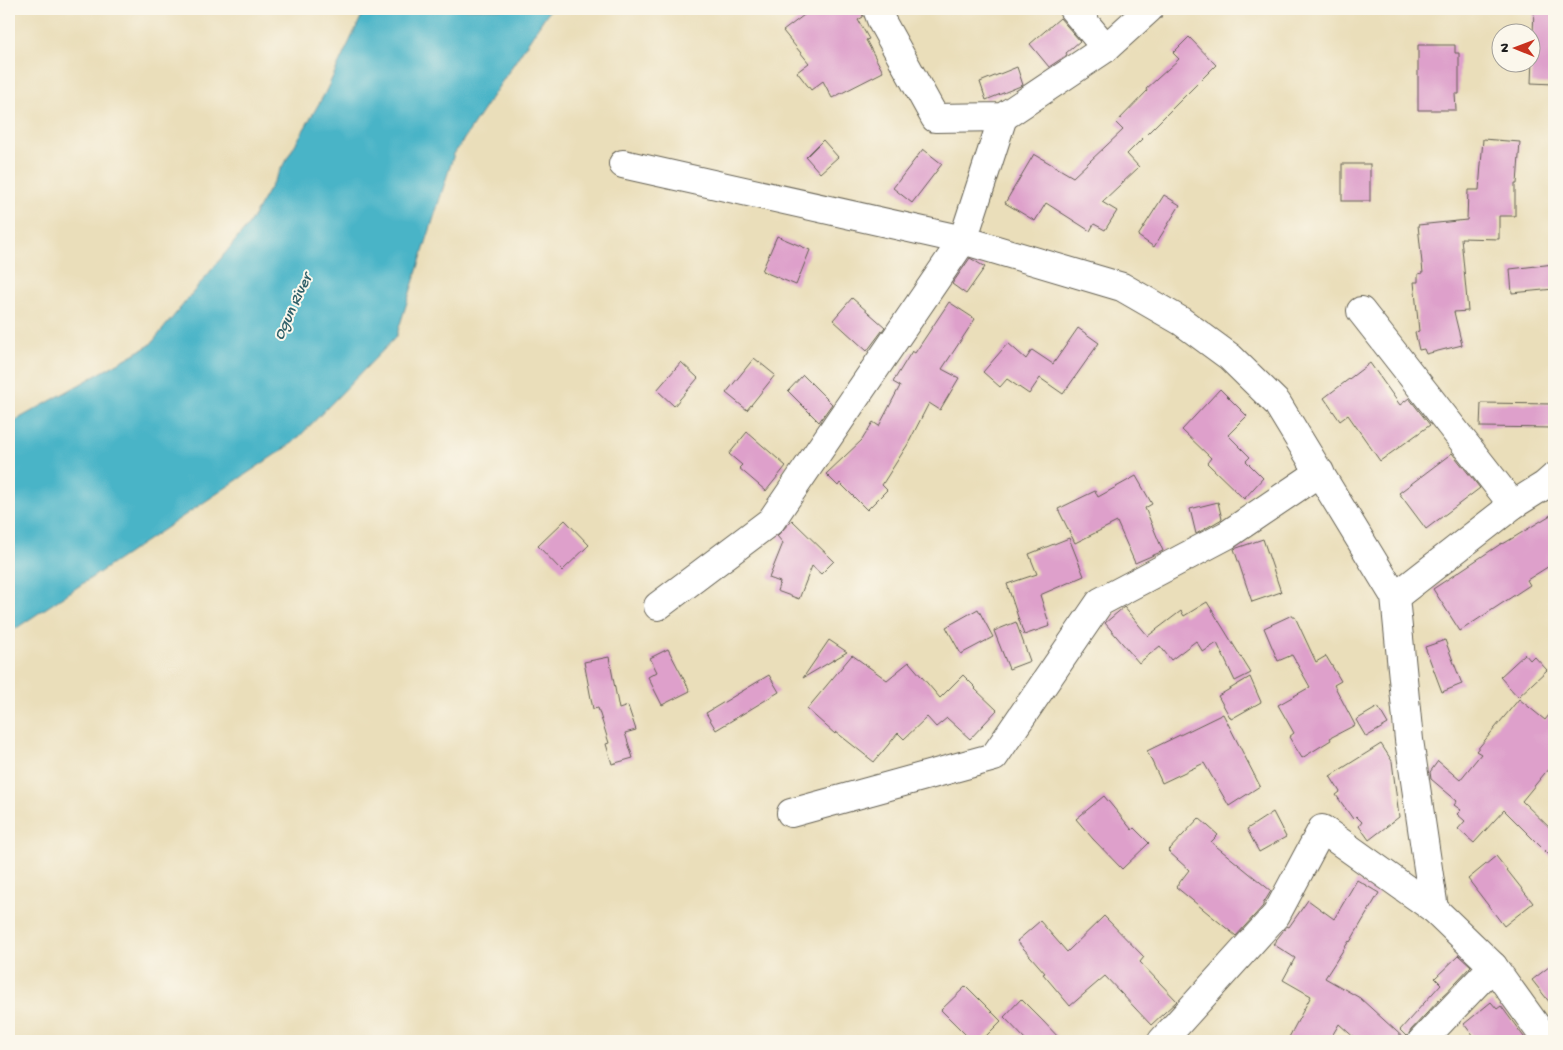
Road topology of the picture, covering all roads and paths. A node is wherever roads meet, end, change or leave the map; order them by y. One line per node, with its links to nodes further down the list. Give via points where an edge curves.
1 (877, 9): 5 (street, via 934,118)
2 (1073, 9): 4 (street)
3 (1149, 9): 4 (street)
4 (1106, 48): 5 (street)
5 (1003, 117): 7 (street)
6 (623, 164): 7 (street)
7 (963, 240): 9 (street, via 1122,288 1181,320 1230,356 1277,403); 13 (street, via 771,521)
8 (1361, 310): 11 (street)
9 (1320, 472): 12 (street); 14 (street, via 1227,535 1100,602 994,757)
10 (1554, 477): 11 (street)
11 (1514, 505): 12 (street)
12 (1395, 597): 15 (street, via 1409,740)
13 (658, 606)
14 (791, 813)
15 (1434, 909): 16 (street); 17 (street, via 1322,829 1276,915)
16 (1493, 966): 18 (street); 19 (street)
17 (1162, 1041)
18 (1422, 1041)
19 (1547, 1041)

